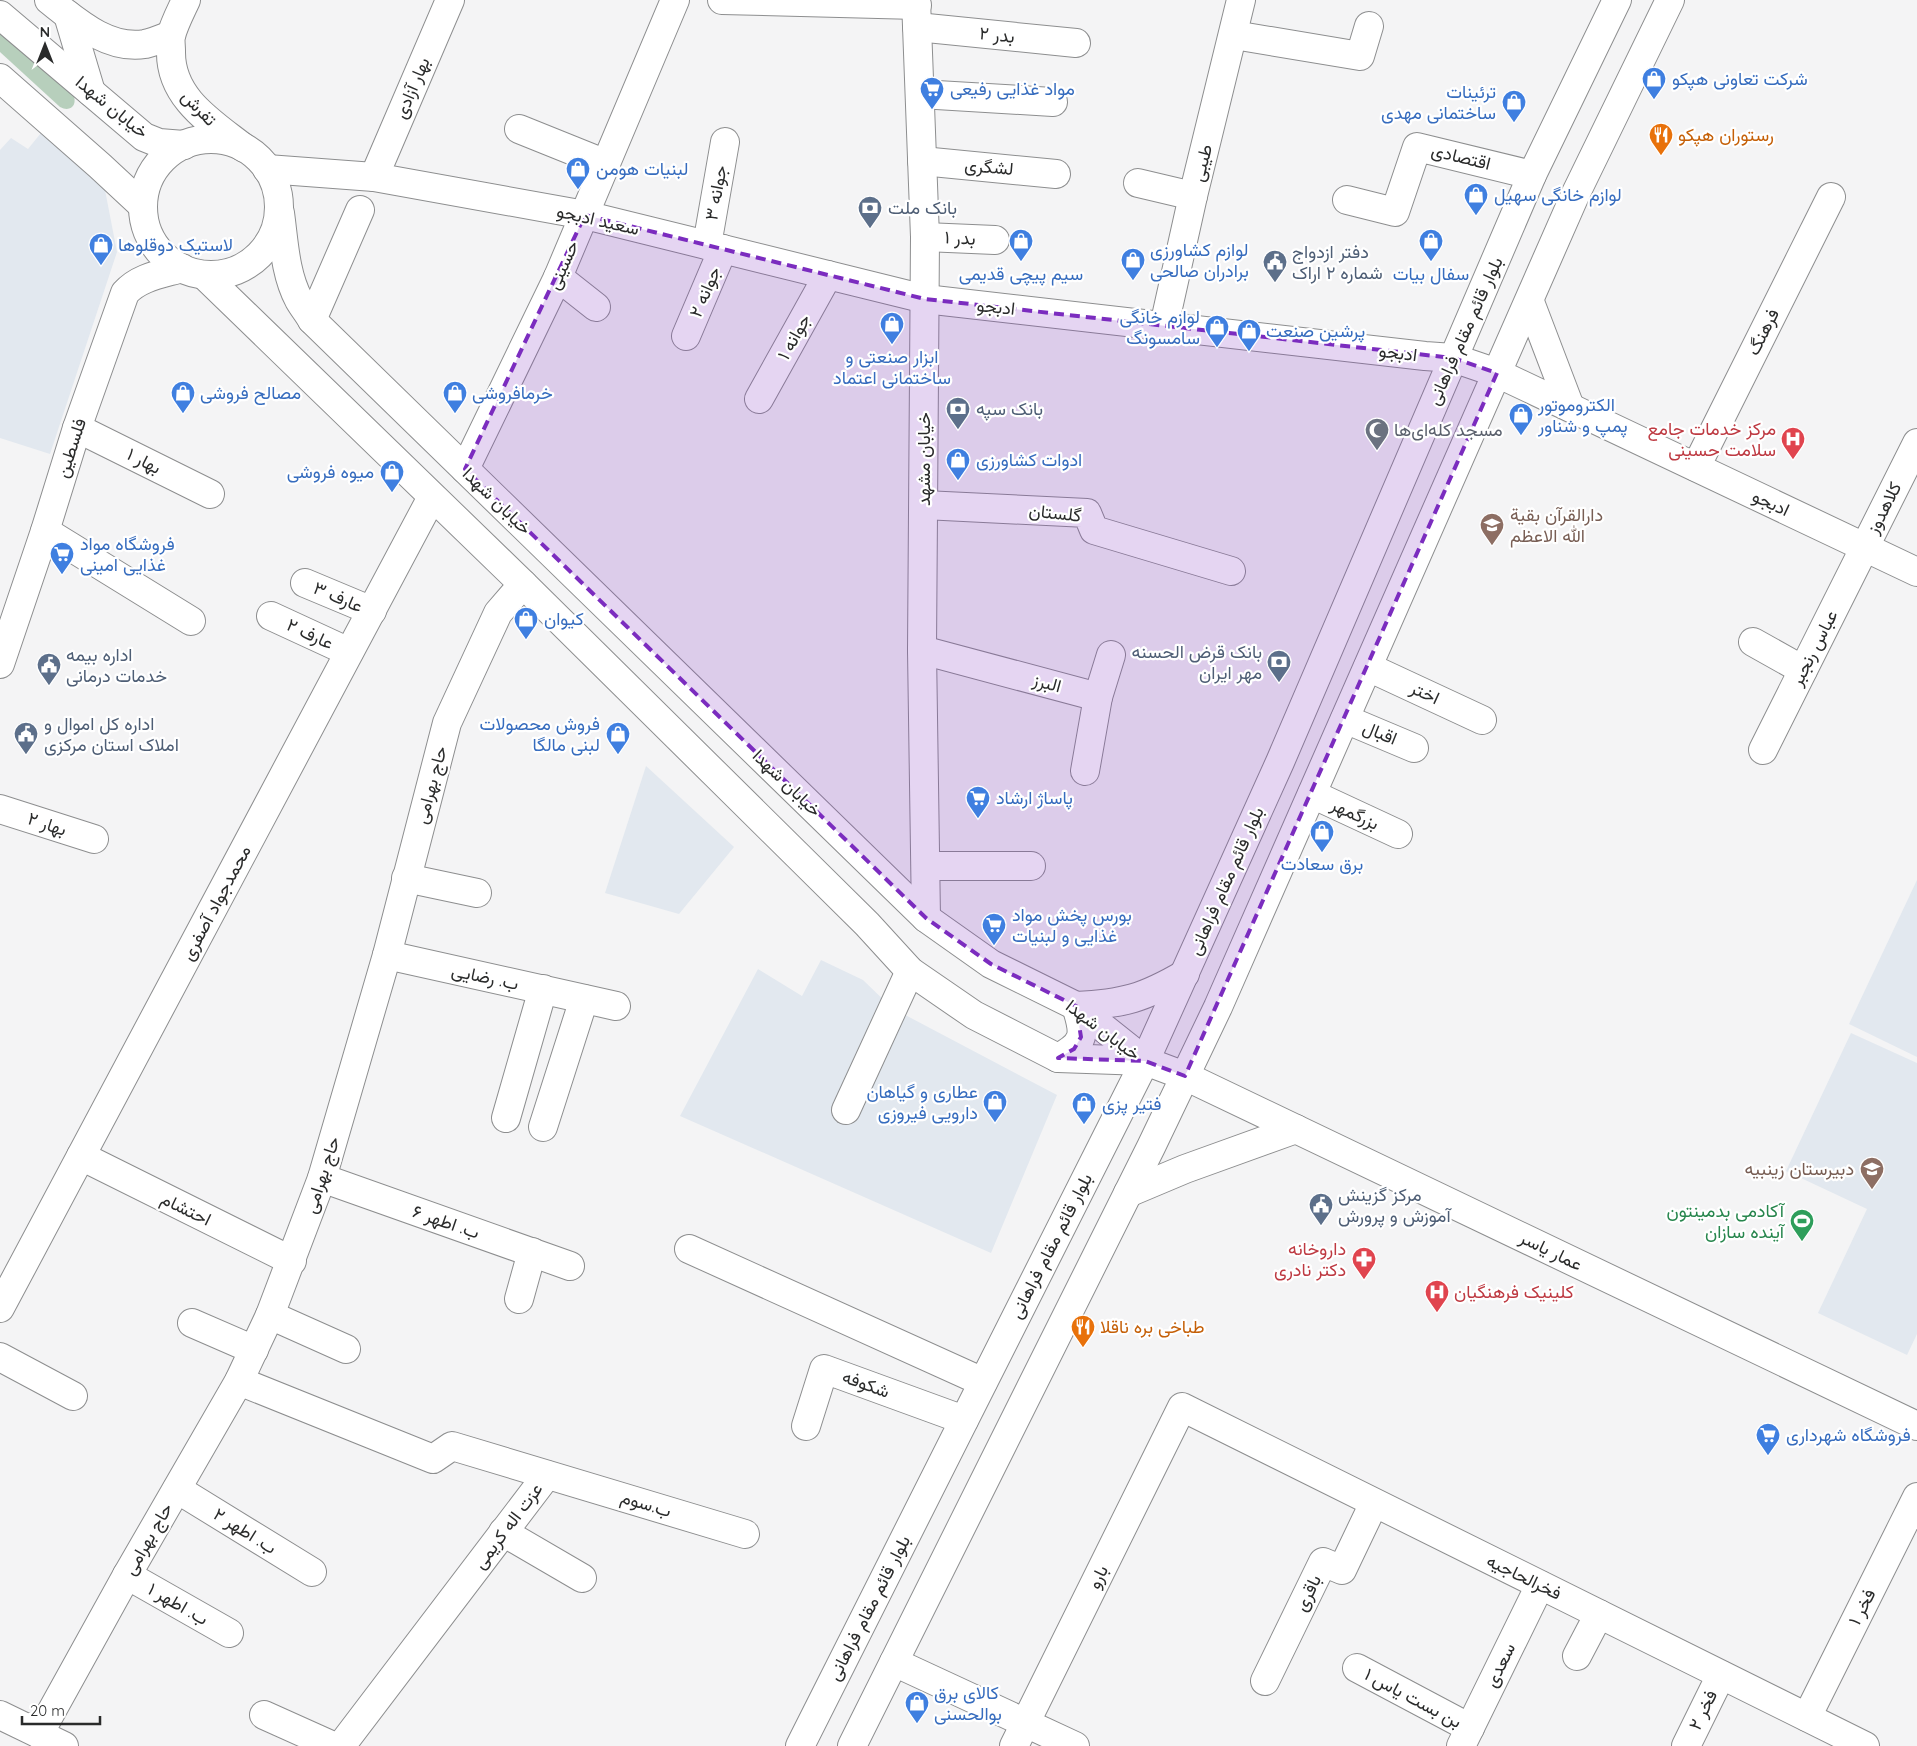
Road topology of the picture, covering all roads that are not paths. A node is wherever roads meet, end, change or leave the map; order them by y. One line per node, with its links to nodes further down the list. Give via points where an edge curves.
1 (186, 0): 13 (street, تفرش)
2 (450, 0): 28 (street, بهار آزادی)
3 (675, 0): 24 (street, حسینی)
4 (722, 0): 9 (street, بدر ۲)
5 (1241, 0): 12 (street, طیبی)
6 (1617, 0): 27 (street, بلوار قائم مقام فراهانی)
7 (1670, 0): 44 (street, via 1576,193)
8 (59, 7): 13 (street, via 100,36 117,43 146,44); 16 (street)
9 (917, 10): 14 (street, بدر ۲); 17 (street, خیابان مشهد)
10 (0, 15): 16 (street, خیابان شهدا)
11 (1369, 26): 12 (street, via 1360,56)
12 (1234, 35): 30 (street, طیبی)
13 (171, 36): 22 (street, تفرش, via 175,80 185,98)
14 (1076, 43)
15 (0, 78): 33 (street)
16 (92, 92): 21 (street, خیابان شهدا, via 144,137 159,143)
17 (920, 94): 18 (street); 23 (street, خیابان مشهد)
18 (1054, 102)
19 (520, 129): 24 (street)
20 (725, 142): 39 (street, جوانه ۳)
21 (184, 145): 22 (street, via 215,139); 33 (street, via 164,157 154,169 145,190)
22 (244, 148): 25 (street)
23 (922, 161): 26 (street, لشگری); 37 (street, خیابان مشهد)
24 (606, 164): 36 (street, حسینی)
25 (267, 168): 28 (street, سعید ادبجو); 35 (street, via 277,190)
26 (1056, 174)
27 (1532, 174): 32 (street, اقتصادی, via 1417,147 1395,212); 49 (street, بلوار قائم مقام فراهانی)
28 (374, 177): 36 (street, سعید ادبجو)
29 (1138, 183): 30 (street)
30 (1193, 196): 47 (street, طیبی)
31 (1831, 197): 55 (street, فرهنگ)
32 (1347, 200)
33 (143, 206): 40 (street, via 144,222 153,243 168,260)
34 (360, 210): 46 (street)
35 (280, 213): 40 (street, via 270,242 255,260 219,275); 46 (street, خیابان شهدا, via 291,280)
36 (585, 215): 39 (street, سعید ادبجو); 42 (street, حسینی)
37 (924, 236): 38 (street, بدر ۱); 43 (street, خیابان مشهد)
38 (995, 240)
39 (715, 247): 41 (street, سعید ادبجو); 48 (street, جوانه ۲)
40 (193, 272): 53 (street, فلسطین, via 138,282 125,293); 58 (street, خیابان شهدا)
41 (828, 275): 43 (street, سعید ادبجو); 51 (street, جوانه ۱)
42 (558, 277): 45 (street); 56 (street, حسینی)
43 (924, 298): 47 (street, ادبجو); 59 (street, خیابان مشهد)
44 (1530, 302): 50 (street); 52 (street)
45 (596, 307)
46 (312, 320): 56 (street, خیابان شهدا)
47 (1164, 326): 49 (street, ادبجو)
48 (686, 336)
49 (1453, 358): 50 (street, ادبجو); 93 (street, بلوار قائم مقام فراهانی, via 1280,762)
50 (1497, 373): 52 (street, ادبجو); 74 (street)
51 (759, 399)
52 (1570, 408): 55 (street, ادبجو)
53 (77, 428): 57 (street, بهار ۱); 60 (street, فلسطین)
54 (1917, 442): 61 (street, کلاهدوز)
55 (1696, 467): 61 (street, ادبجو)
56 (465, 469): 90 (street, خیابان شهدا)
57 (210, 494)
58 (432, 497): 65 (street, خیابان شهدا); 66 (street, محمدجواد آصفری)
59 (924, 505): 62 (street, گلستان, via 1088,513 1094,530); 70 (street, خیابان مشهد)
60 (45, 531): 68 (street); 73 (street, فلسطین)
61 (1864, 547): 63 (street, ادبجو); 75 (street, عباس رنجبر)
62 (1231, 571)
63 (1917, 572)
64 (305, 583): 66 (street, عارف ۳)
65 (523, 584): 88 (street, حاج بهرامی, via 498,613 448,723); 92 (street, خیابان شهدا, via 860,917)
66 (372, 611): 71 (street, محمدجواد آصفری)
67 (270, 616): 71 (street, عارف ۲)
68 (191, 620)
69 (1752, 642): 75 (street)
70 (922, 650): 76 (street, البرز); 86 (street, خیابان مشهد)
71 (349, 652): 105 (street, محمدجواد آصفری)
72 (1112, 654): 76 (street)
73 (0, 664)
74 (1368, 667): 77 (street); 78 (street, اختر)
75 (1803, 670): 80 (street, عباس رنجبر)
76 (1098, 697): 81 (street)
77 (1345, 719): 79 (street, اقبال); 82 (street)
78 (1482, 720)
79 (1414, 748)
80 (1763, 750)
81 (1085, 771)
82 (1312, 794): 84 (street, بزرگمهر); 100 (street)
83 (0, 809): 85 (street, بهار ۲)
84 (1398, 834)
85 (94, 839)
86 (926, 866): 87 (street); 90 (street, خیابان مشهد)
87 (1031, 866)
88 (406, 878): 89 (street); 91 (street, حاج بهرامی)
89 (477, 894)
90 (926, 918): 97 (street, خیابان شهدا, via 992,964)
91 (387, 955): 94 (street, ب. رضایی); 106 (street, حاج بهرامی)
92 (910, 971): 98 (street, خیابان شهدا, via 974,1015); 101 (street)
93 (1184, 974): 97 (street, via 1155,991 1126,1001); 99 (street, بلوار قائم مقام فراهانی)
94 (544, 990): 95 (street, ب. رضایی); 102 (street)
95 (584, 998): 96 (street, ب. رضایی); 103 (street)
96 (616, 1006)
97 (1076, 1006): 98 (street, via 1082,1024 1081,1037 1074,1049); 99 (street, خیابان شهدا)
98 (1058, 1058): 99 (street, خیابان شهدا)
99 (1145, 1061): 100 (street, عمار یاسر); 120 (street, بلوار قائم مقام فراهانی)
100 (1185, 1076): 104 (street, عمار یاسر); 107 (street)
101 (846, 1110)
102 (506, 1118)
103 (543, 1127)
104 (1296, 1129): 107 (street); 125 (street, عمار یاسر)
105 (81, 1156): 110 (street, احتشام); 113 (street, محمدجواد آصفری)
106 (322, 1178): 109 (street, ب. اطهر ۶); 110 (street, حاج بهرامی)
107 (1128, 1193): 139 (street)
108 (689, 1250): 120 (street)
109 (532, 1252): 111 (street, ب. اطهر ۶); 112 (street)
110 (292, 1261): 114 (street, حاج بهرامی)
111 (570, 1266)
112 (520, 1299)
113 (0, 1308)
114 (270, 1315): 116 (street); 117 (street, حاج بهرامی)
115 (192, 1323): 117 (street)
116 (346, 1349)
117 (254, 1350): 119 (street, حاج بهرامی)
118 (0, 1357): 121 (street)
119 (239, 1381): 126 (street, عزت اله کریمی, via 433,1459 452,1446); 127 (street, حاج بهرامی)
120 (983, 1382): 123 (street, بلوار قائم مقام فراهانی)
121 (73, 1396)
122 (1182, 1408): 129 (street, فخرالحاجیه); 147 (street, بارو)
123 (964, 1420): 124 (street, شکوفه, via 824,1369); 152 (street, بلوار قائم مقام فراهانی)
124 (806, 1426)
125 (1917, 1426)
126 (547, 1475): 130 (street, عزت اله کریمی); 131 (street, ب.سوم)
127 (178, 1489): 132 (street, ب. اطهر ۲); 133 (street, حاج بهرامی)
128 (1917, 1496): 145 (street, فخر ۱)
129 (1374, 1503): 135 (street, فخرالحاجیه); 142 (street, باقری, via 1342,1570 1323,1562)
130 (503, 1532): 134 (street); 151 (street, عزت اله کریمی)
131 (745, 1534)
132 (312, 1572)
133 (127, 1575): 137 (street, ب. اطهر ۱); 146 (street, حاج بهرامی)
134 (582, 1578)
135 (1540, 1585): 136 (street, فخرالحاجیه); 148 (street, سعدی)
136 (1599, 1614): 138 (street); 141 (street, فخرالحاجیه)
137 (229, 1634)
138 (1577, 1656)
139 (894, 1662): 147 (street); 153 (street)
140 (1357, 1668): 148 (street, بن بست یاس ۱)
141 (1721, 1675): 145 (street, فخرالحاجیه); 155 (street, فخر ۲)
142 (1265, 1681)
143 (0, 1715): 146 (street)
144 (264, 1715): 150 (street)
145 (1807, 1717): 156 (street, فخرالحاجیه)
146 (39, 1734): 149 (street)
147 (1020, 1734): 154 (street)
148 (1465, 1737)
149 (64, 1746)
150 (333, 1746)
151 (342, 1746)
152 (800, 1746)
153 (852, 1746)
154 (1075, 1746)
155 (1686, 1746)
156 (1865, 1746)

